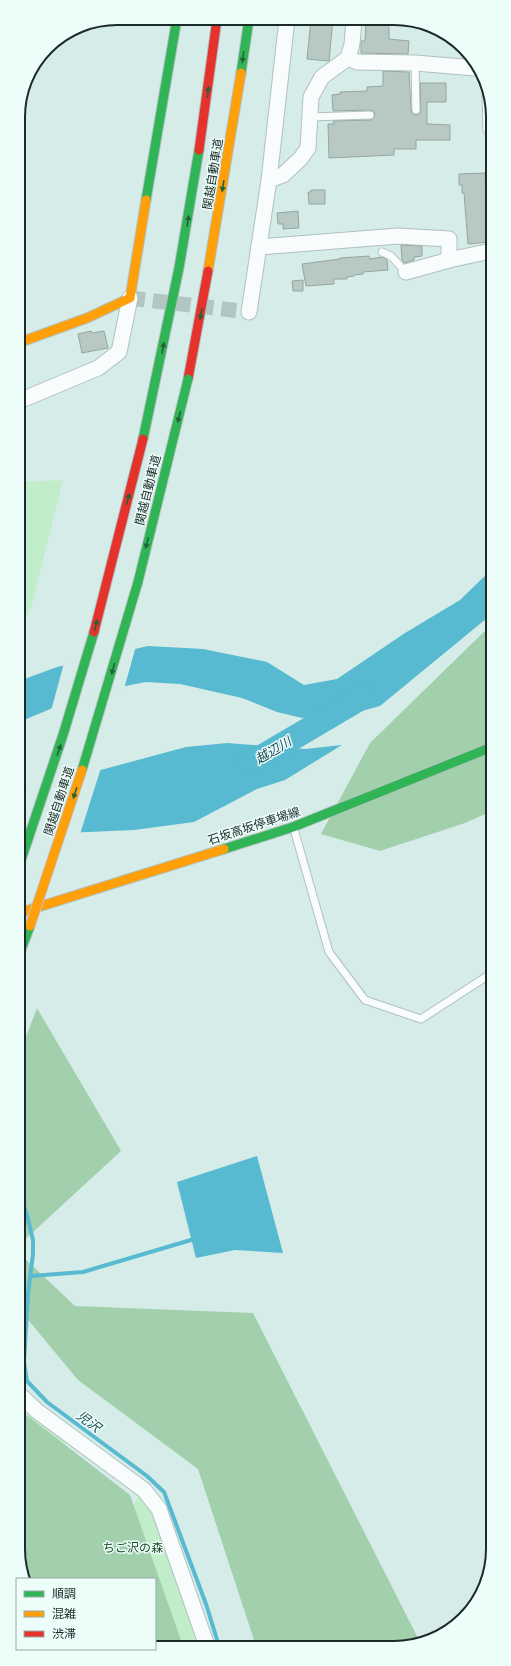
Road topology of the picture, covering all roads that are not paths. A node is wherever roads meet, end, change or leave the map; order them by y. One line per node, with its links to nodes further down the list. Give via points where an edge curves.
1 (176, 25): 18 (main road)
2 (216, 25): 24 (main road, 関越自動車道, one-way to 2, via 63,737 91,643 155,386 186,234)
3 (248, 25): 26 (main road, 関越自動車道, one-way to 26, bridge, via 215,235 188,379 126,625 52,864)
4 (286, 25): 12 (street)
5 (354, 25): 6 (street)
6 (348, 58): 7 (street, via 357,62); 11 (street, via 322,77 315,87 311,97)
7 (415, 63): 8 (street); 9 (lane)
8 (472, 68)
9 (416, 110)
10 (370, 115): 11 (lane)
11 (310, 117): 12 (street, via 308,148 283,175)
12 (269, 180): 13 (street)
13 (259, 247): 16 (street, via 398,236 449,239); 19 (street)
14 (382, 252): 17 (lane, via 391,256)
15 (486, 252): 16 (street)
16 (449, 260): 17 (street)
17 (406, 272)
18 (130, 298): 20 (main road, via 87,318); 21 (street, via 119,352 98,368)
19 (249, 312)
20 (25, 340)
21 (25, 398)
22 (486, 749): 23 (main road, 石坂高坂停車場線)
23 (293, 827): 25 (main road, 石坂高坂停車場線); 27 (lane, via 329,952 365,1000 421,1019)
24 (25, 848)
25 (25, 911)
26 (25, 939)
27 (486, 977)
28 (25, 1400): 29 (street, via 144,1490 159,1509)
29 (205, 1641)

